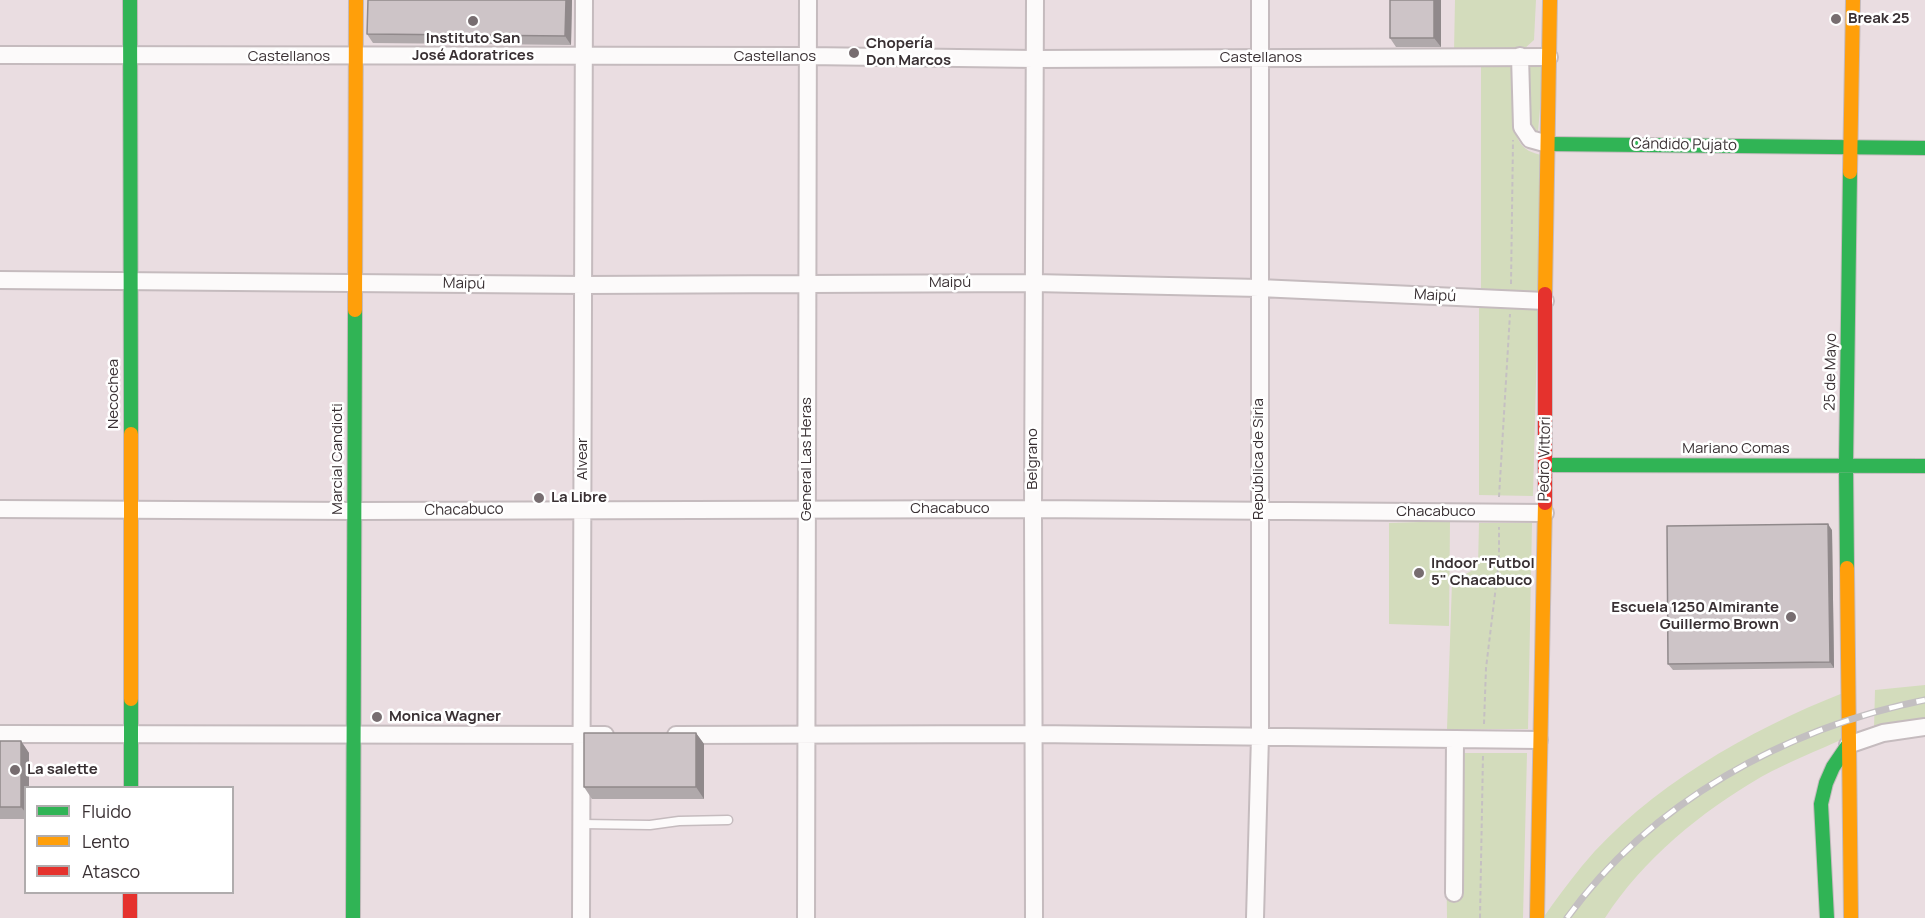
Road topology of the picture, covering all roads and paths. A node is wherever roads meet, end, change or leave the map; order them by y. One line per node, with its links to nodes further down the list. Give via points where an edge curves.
1 (130, 0): 10 (main road, Necochea)
2 (356, 0): 13 (main road, Marcial Candioti)
3 (584, 0): 11 (street, Alvear)
4 (808, 0): 14 (street, General Las Heras)
5 (1035, 0): 17 (street, Belgrano)
6 (1260, 0): 16 (street, República de Siria)
7 (1550, 0): 15 (main road, Pedro Vittori)
8 (1852, 0): 20 (main road, 25 de Mayo)
9 (0, 55): 10 (street, Castellanos)
10 (131, 56): 13 (street, Castellanos); 23 (main road, Necochea)
11 (584, 56): 13 (street, Castellanos); 14 (street, Castellanos); 27 (street, Alvear)
12 (1520, 56): 15 (street, Castellanos); 16 (street, Castellanos); 19 (street, via 1522,127 1530,139)
13 (356, 57): 24 (main road, Marcial Candioti)
14 (807, 57): 17 (street, Castellanos); 26 (street, General Las Heras)
15 (1550, 57): 19 (main road, Pedro Vittori)
16 (1259, 58): 17 (street, Castellanos); 28 (street, República de Siria)
17 (1034, 59): 25 (street, Belgrano)
18 (1513, 138): 29 (path)
19 (1548, 144): 20 (main road, Cándido Pujato); 30 (main road, Pedro Vittori)
20 (1850, 147): 21 (main road, Cándido Pujato); 32 (main road, 25 de Mayo)
21 (1925, 148)
22 (0, 280): 23 (street, Maipú)
23 (131, 283): 24 (street, Maipú); 35 (main road, Necochea)
24 (354, 283): 27 (street, Maipú); 39 (main road, Marcial Candioti)
25 (1034, 283): 26 (street, Maipú); 28 (street, Maipú); 37 (street, Belgrano)
26 (807, 284): 27 (street, Maipú); 38 (street, General Las Heras)
27 (584, 285): 36 (street, Alvear)
28 (1259, 288): 29 (street, Maipú); 40 (street, República de Siria)
29 (1511, 300): 30 (street, Maipú); 41 (path)
30 (1545, 301): 31 (main road, Pedro Vittori)
31 (1546, 465): 32 (main road, Mariano Comas); 42 (main road, Pedro Vittori)
32 (1846, 465): 33 (main road, Mariano Comas); 56 (main road, 25 de Mayo)
33 (1925, 466)
34 (0, 509): 35 (street, Chacabuco)
35 (130, 509): 39 (street, Chacabuco); 47 (main road, Necochea)
36 (583, 509): 38 (street, Chacabuco); 39 (street, Chacabuco); 49 (street, Alvear)
37 (1033, 509): 38 (street, Chacabuco); 40 (street, Chacabuco); 46 (street, Belgrano)
38 (807, 510): 45 (street, General Las Heras)
39 (354, 511): 48 (main road, Marcial Candioti)
40 (1259, 511): 41 (street, Chacabuco); 52 (street, República de Siria)
41 (1499, 512): 42 (street, Chacabuco); 54 (path, via 1499,561 1486,668)
42 (1545, 513): 55 (main road, Pedro Vittori)
43 (1925, 727): 56 (street, via 1883,733)
44 (0, 734): 47 (street)
45 (806, 734): 46 (street); 51 (street); 65 (street, General Las Heras)
46 (1034, 734): 52 (street); 66 (street, Belgrano)
47 (131, 735): 48 (street); 57 (main road, Necochea)
48 (354, 735): 49 (street); 63 (main road, Marcial Candioti)
49 (583, 735): 50 (street); 59 (street, Alvear)
50 (618, 735)
51 (665, 735)
52 (1260, 736): 53 (street); 67 (street, República de Siria)
53 (1455, 739): 54 (street); 60 (street)
54 (1484, 740): 55 (street); 68 (path)
55 (1539, 740): 69 (main road, Pedro Vittori)
56 (1848, 745): 70 (main road, via 1826,783 1821,804); 71 (main road, 25 de Mayo)
57 (131, 786)
58 (728, 820): 59 (lane)
59 (582, 824): 64 (street, Alvear)
60 (1454, 893)
61 (130, 894): 62 (main road)
62 (130, 918)
63 (353, 918)
64 (581, 918)
65 (806, 918)
66 (1034, 918)
67 (1255, 918)
68 (1480, 918)
69 (1537, 918)
70 (1827, 918)
71 (1851, 918)

